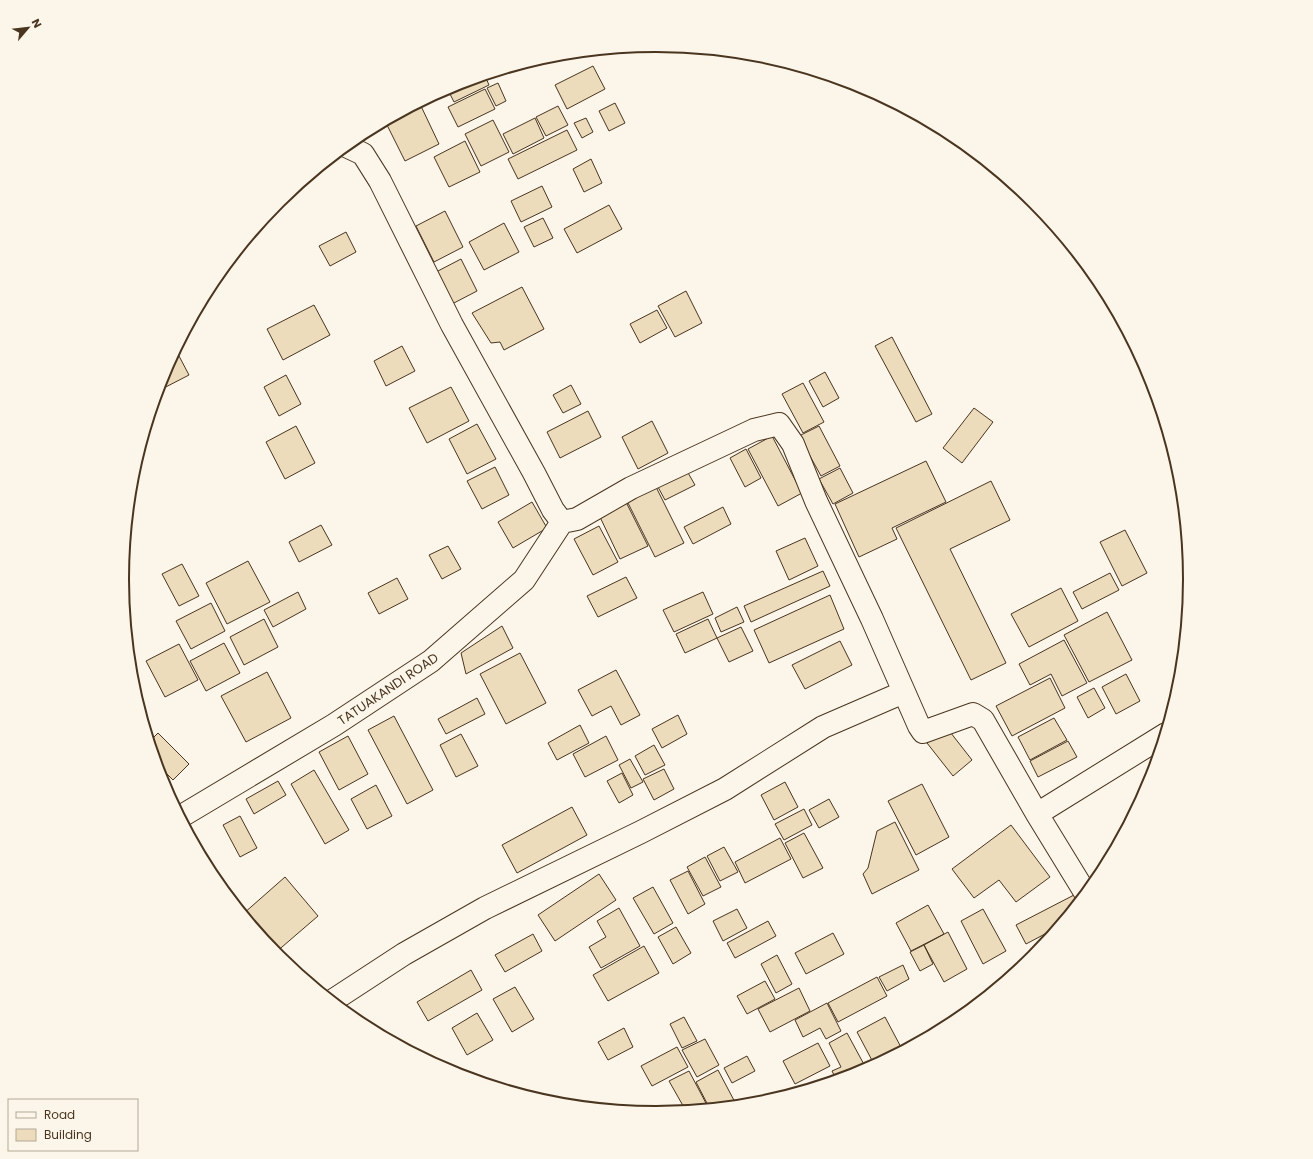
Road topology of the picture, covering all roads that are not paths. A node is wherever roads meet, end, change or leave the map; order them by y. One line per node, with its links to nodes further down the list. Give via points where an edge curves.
1 (352, 149): 2 (street, via 363,154 380,181 452,325 553,510)
2 (562, 522): 3 (street, via 577,520 631,488 754,430 779,424 792,444); 6 (street, TATUAKANDI ROAD, via 524,580 431,661 334,724)
3 (904, 692): 5 (street, via 924,732 973,714 983,720); 8 (street, via 823,727 725,789 485,908 404,954)
4 (1159, 738): 5 (street)
5 (1037, 814): 7 (street)
6 (184, 815)
7 (1083, 889)
8 (336, 999)

